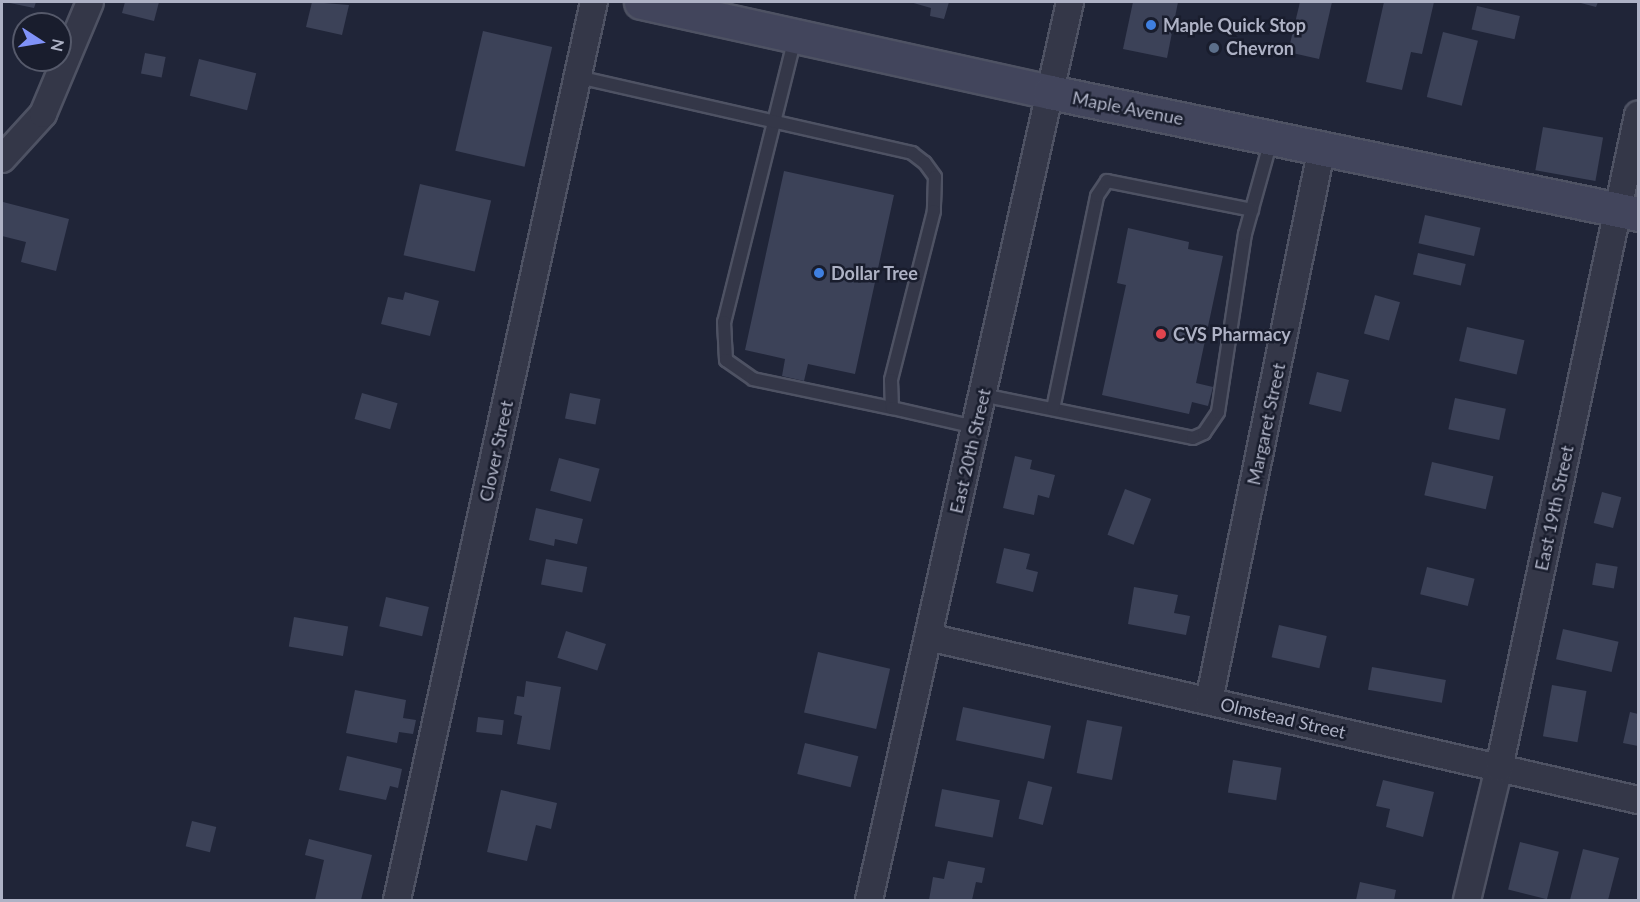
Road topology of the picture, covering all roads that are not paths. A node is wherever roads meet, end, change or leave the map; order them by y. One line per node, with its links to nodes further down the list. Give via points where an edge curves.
1 (90, 2): 12 (street, via 43,114)
2 (594, 2): 6 (street, Clover Street)
3 (641, 2): 5 (main road, Maple Avenue)
4 (1070, 2): 7 (street, East 20th Street)
5 (796, 36): 7 (main road, Maple Avenue); 9 (lane)
6 (578, 77): 9 (lane); 23 (street, Clover Street)
7 (1050, 92): 10 (main road, Maple Avenue); 15 (street, East 20th Street)
8 (1638, 115): 14 (street, East 19th Street)
9 (777, 123): 16 (lane, via 912,153 935,177 934,211 891,380); 16 (lane, via 724,322 726,360 753,380)
10 (1272, 136): 11 (main road, Maple Avenue); 13 (lane)
11 (1322, 147): 14 (main road, Maple Avenue); 20 (street, Margaret Street)
12 (2, 159)
13 (1252, 210): 17 (lane, via 1107,181 1096,196); 17 (lane, via 1218,412 1204,433 1193,438)
14 (1628, 211): 21 (street, East 19th Street)
15 (982, 395): 17 (lane); 18 (street, East 20th Street)
16 (892, 408): 18 (lane)
17 (1053, 409)
18 (975, 427): 19 (street, East 20th Street)
19 (928, 636): 20 (street, Olmstead Street); 24 (street, East 20th Street)
20 (1209, 701): 21 (street, Olmstead Street)
21 (1500, 768): 22 (street, Olmstead Street); 25 (street, East 19th Street)
22 (1638, 800)
23 (397, 900)
24 (869, 900)
25 (1467, 900)

